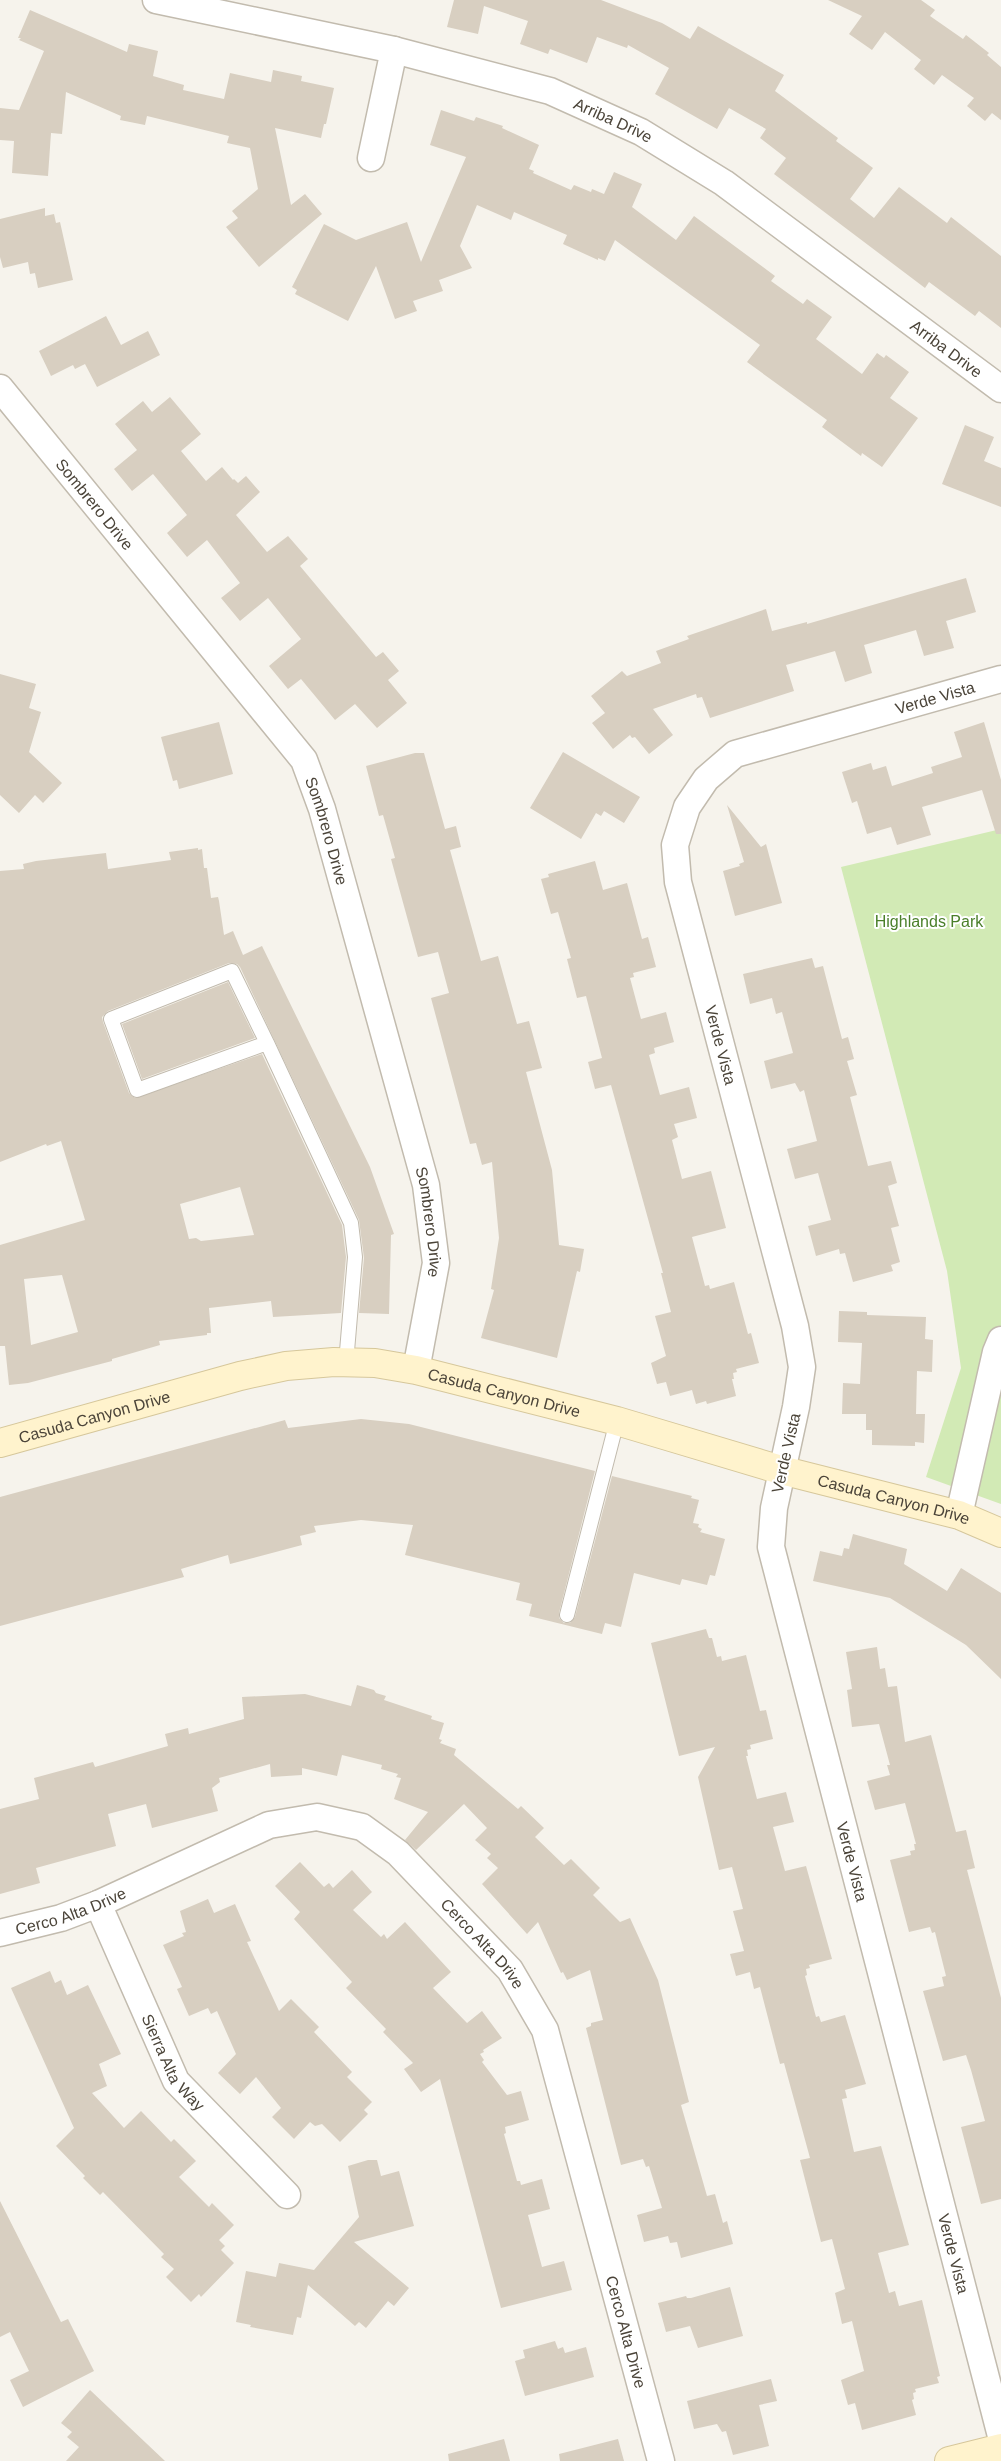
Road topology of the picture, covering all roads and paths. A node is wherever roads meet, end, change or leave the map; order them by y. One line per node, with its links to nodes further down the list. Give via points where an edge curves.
1 (156, 0): 2 (street, Arriba Drive)
2 (394, 50): 3 (street); 5 (street, Arriba Drive, via 550,92 641,132 724,183)
3 (372, 158)
4 (0, 388): 10 (street, Sombrero Drive, via 304,760 322,809 426,1185 436,1264)
5 (1001, 389)
6 (1001, 679): 13 (street, Verde Vista, via 735,754 706,779 687,807 675,845 678,882 795,1326 802,1366)
7 (267, 1043): 7 (lane, via 137,1090 111,1019 232,971); 9 (lane, via 351,1223 355,1257)
8 (1001, 1340): 14 (street)
9 (346, 1363): 10 (street, Casuda Canyon Drive, via 375,1363); 12 (street, Casuda Canyon Drive, via 286,1366 240,1376)
10 (416, 1370): 11 (street, Casuda Canyon Drive)
11 (617, 1421): 13 (street, Casuda Canyon Drive); 16 (lane)
12 (0, 1443)
13 (781, 1470): 14 (street, Casuda Canyon Drive); 20 (street, Verde Vista, via 771,1547)
14 (960, 1515): 15 (street, Casuda Canyon Drive)
15 (1001, 1533)
16 (567, 1616)
17 (98, 1904): 18 (street, Cerco Alta Drive, via 61,1918); 19 (street, Sierra Alta Way, via 176,2081); 22 (street, Cerco Alta Drive, via 269,1825 317,1816 362,1827 398,1853 510,1970 545,2030)
18 (0, 1933)
19 (287, 2195)
20 (1001, 2436)
21 (1001, 2448): 23 (street)
22 (660, 2461)
23 (949, 2461)

